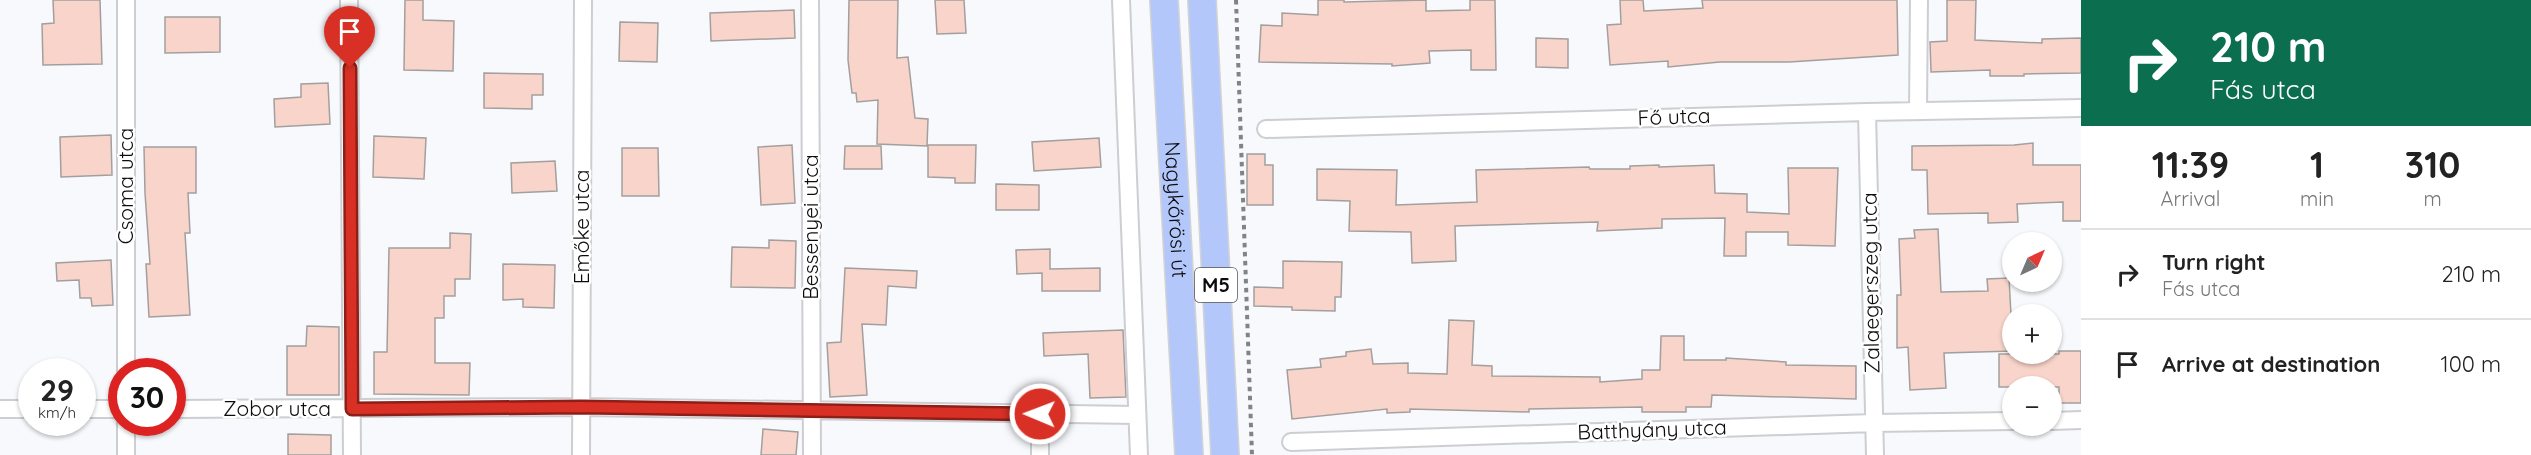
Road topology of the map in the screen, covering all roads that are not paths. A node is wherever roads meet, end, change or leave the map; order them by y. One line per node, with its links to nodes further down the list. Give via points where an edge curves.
1 (126, 0): 13 (street, Csoma utca)
2 (349, 0): 18 (street)
3 (583, 0): 14 (street, Emőke utca)
4 (810, 0): 19 (street, Bessenyei utca)
5 (1121, 0): 21 (street)
6 (1202, 0): 35 (main road, Nagykőrösi út / M5)
7 (1919, 0): 10 (street)
8 (1162, 7): 34 (main road, Nagykőrösi út / M5)
9 (2081, 108): 10 (street, Fő utca)
10 (1918, 110): 11 (street, Fő utca)
11 (1867, 112): 12 (street, Fő utca); 25 (street, Zalaegerszeg utca)
12 (1266, 129)
13 (126, 358)
14 (581, 407): 18 (street, Zobor utca); 19 (street, Zobor utca); 30 (street, Emőke utca)
15 (0, 409): 16 (street)
16 (18, 409)
17 (186, 409): 18 (street, Zobor utca)
18 (352, 409): 29 (street)
19 (812, 410): 20 (street, Zobor utca); 31 (street, Bessenyei utca)
20 (1040, 414): 21 (street, Zobor utca); 32 (street)
21 (1137, 414): 33 (street)
22 (2081, 420): 24 (street)
23 (2002, 421): 25 (street, Batthyány utca)
24 (2062, 421)
25 (1874, 423): 27 (street, Batthyány utca); 36 (street, Zalaegerszeg utca)
26 (126, 436): 28 (street)
27 (1291, 442)
28 (126, 455)
29 (352, 455)
30 (581, 455)
31 (812, 455)
32 (1040, 455)
33 (1139, 455)
34 (1189, 455)
35 (1225, 455)
36 (1875, 455)

